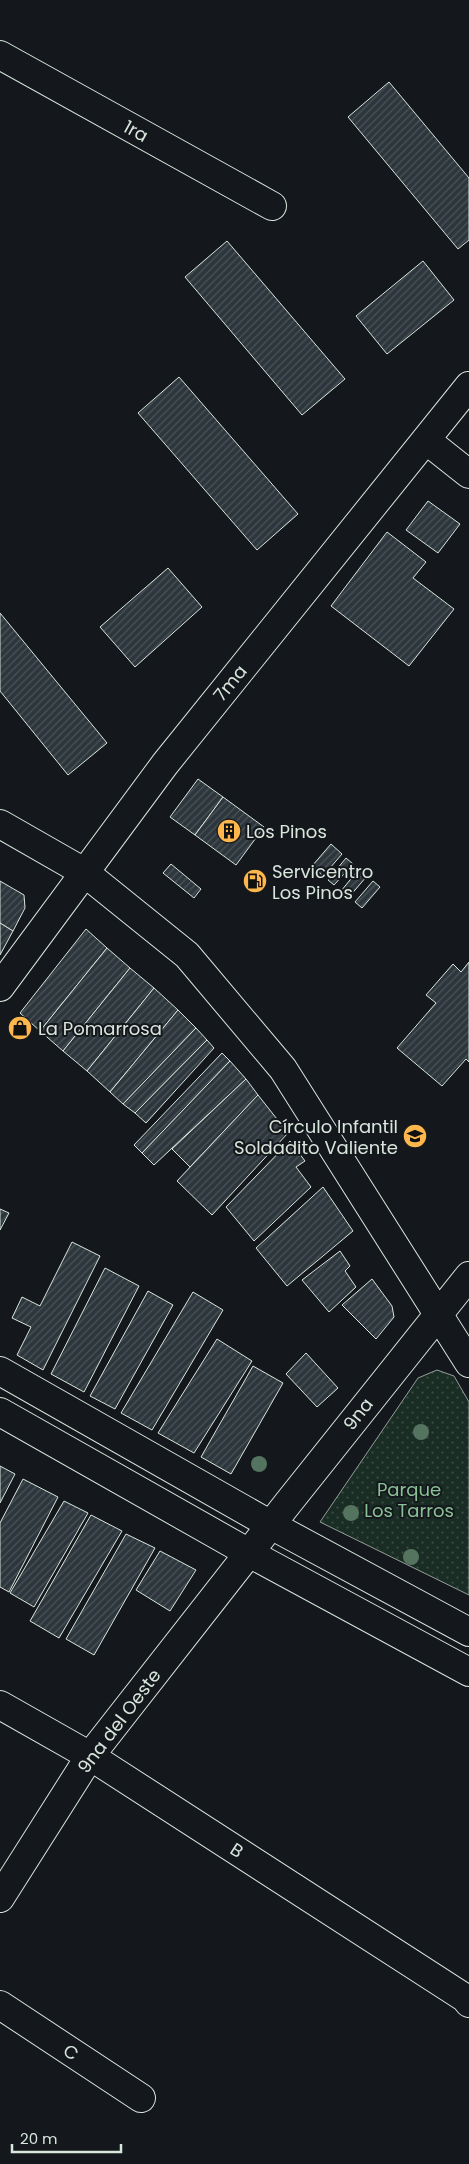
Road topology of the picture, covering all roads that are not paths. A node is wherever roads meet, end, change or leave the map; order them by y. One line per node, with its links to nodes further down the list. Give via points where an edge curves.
1 (0, 55): 2 (street, 1ra)
2 (272, 206)
3 (469, 386): 4 (street, 7ma)
4 (426, 440): 5 (street); 7 (street, 7ma, via 164,764)
5 (469, 474)
6 (0, 824): 7 (street)
7 (84, 872): 8 (street, 7ma); 10 (street, via 187,955 282,1069)
8 (0, 987)
9 (469, 1276): 10 (street, 9na)
10 (439, 1313): 11 (street); 14 (street, 9na)
11 (469, 1363)
12 (0, 1371): 14 (street)
13 (0, 1412): 15 (street)
14 (271, 1525): 15 (street, 9na); 16 (street)
15 (249, 1553): 17 (street); 19 (street, 9na del Oeste)
16 (469, 1632)
17 (469, 1672)
18 (0, 1705): 19 (street, B)
19 (90, 1756): 20 (street, 9na del Oeste); 21 (street, B, via 466,1998)
20 (0, 1898)
21 (469, 2003)
22 (0, 2005): 23 (street, C)
23 (141, 2098)

